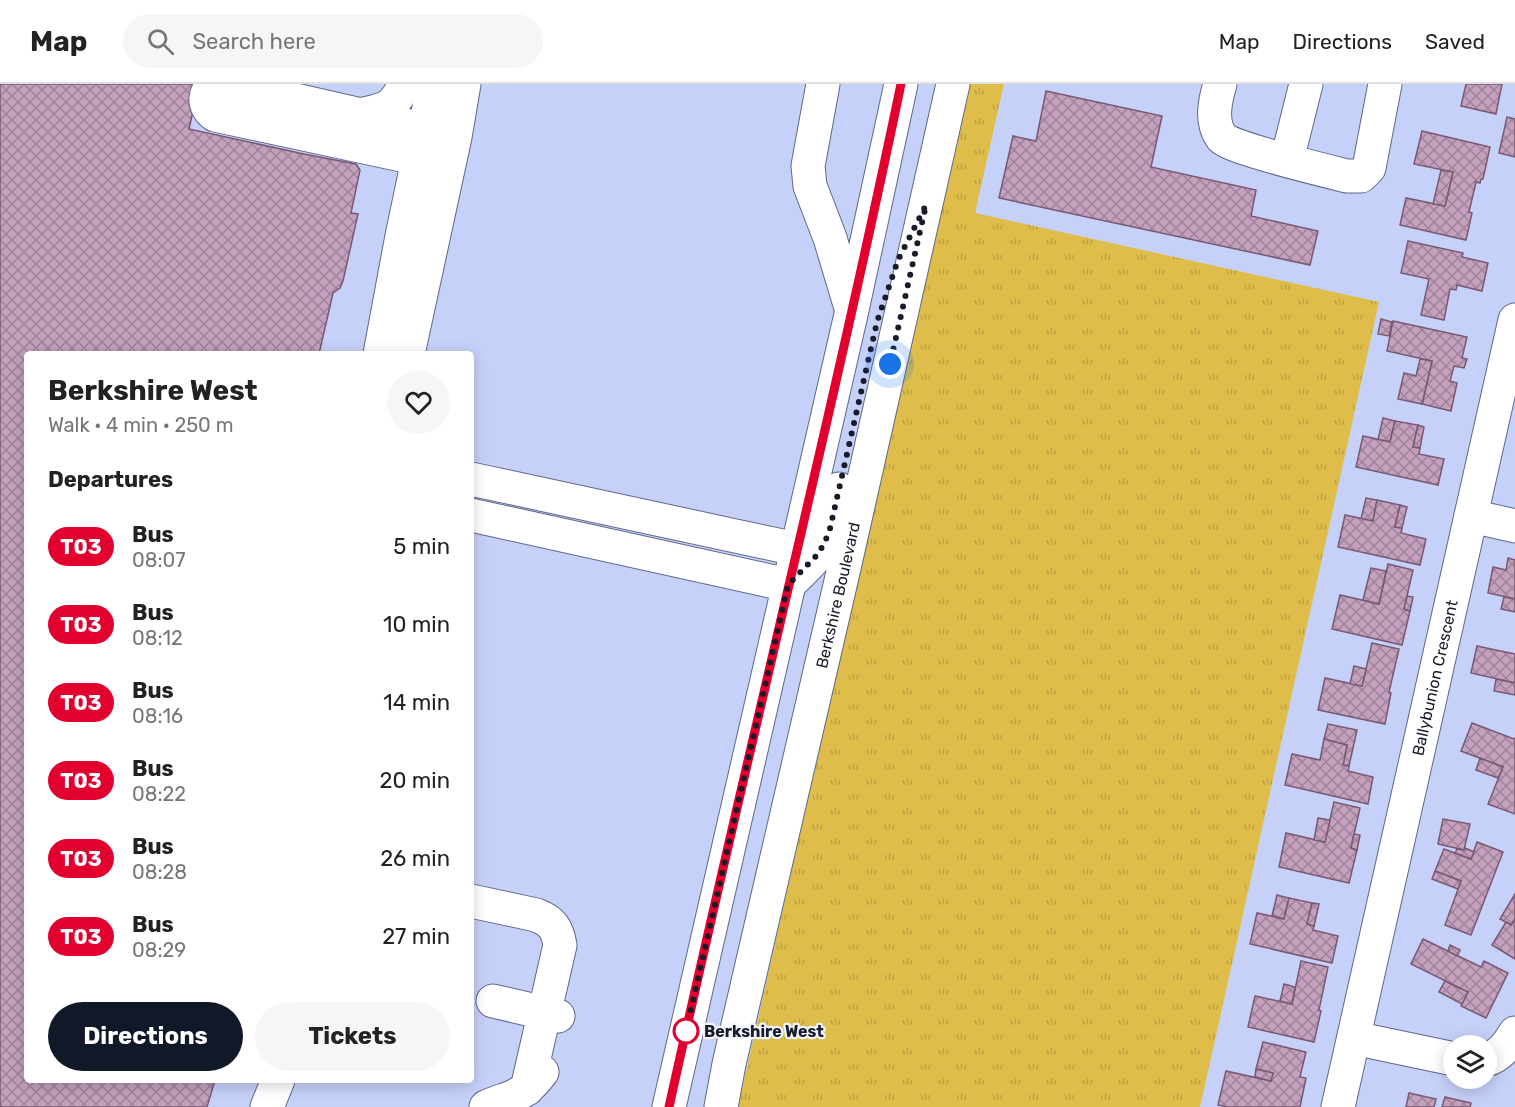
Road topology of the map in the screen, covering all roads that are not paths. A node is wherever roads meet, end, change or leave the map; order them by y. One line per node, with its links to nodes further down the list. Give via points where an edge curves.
1 (217, 84): 14 (street, via 206,97 209,111 215,115)
2 (225, 84): 13 (street)
3 (405, 84): 13 (street, via 385,110)
4 (422, 84): 14 (street)
5 (434, 84): 14 (street)
6 (464, 84): 14 (street)
7 (823, 84): 17 (street, via 808,179)
8 (901, 84): 17 (street)
9 (953, 84): 16 (street, Berkshire Boulevard)
10 (1220, 84): 15 (street, via 1214,106 1223,140)
11 (1306, 84): 15 (street)
12 (1385, 84): 15 (street, via 1369,168 1360,176)
13 (359, 115): 14 (street)
14 (427, 145): 19 (street, via 418,238); 19 (street, via 380,264 377,312)
15 (1287, 160)
16 (926, 205): 27 (street, via 898,260 877,322 829,533 819,553); 40 (street, Berkshire Boulevard)
17 (852, 310): 26 (street)
18 (1515, 320): 23 (street, Ballybunion Crescent)
19 (390, 351)
20 (474, 479): 21 (street)
21 (518, 489): 24 (street); 26 (street)
22 (474, 516): 24 (street)
23 (1471, 516): 25 (street); 33 (street, Ballybunion Crescent)
24 (511, 524): 27 (street)
25 (1515, 526)
26 (796, 549): 27 (street)
27 (788, 585): 39 (street)
28 (474, 902): 31 (street, via 536,915 552,925 560,945)
29 (569, 963): 31 (street)
30 (494, 1001): 31 (street)
31 (551, 1014): 38 (street, via 547,1061 539,1075 516,1096)
32 (1515, 1033): 34 (street)
33 (1354, 1038): 35 (street); 41 (street, Ballybunion Crescent)
34 (1497, 1054)
35 (1443, 1057)
36 (277, 1083): 37 (street)
37 (267, 1107)
38 (486, 1107)
39 (669, 1107)
40 (721, 1107)
41 (1338, 1107)

